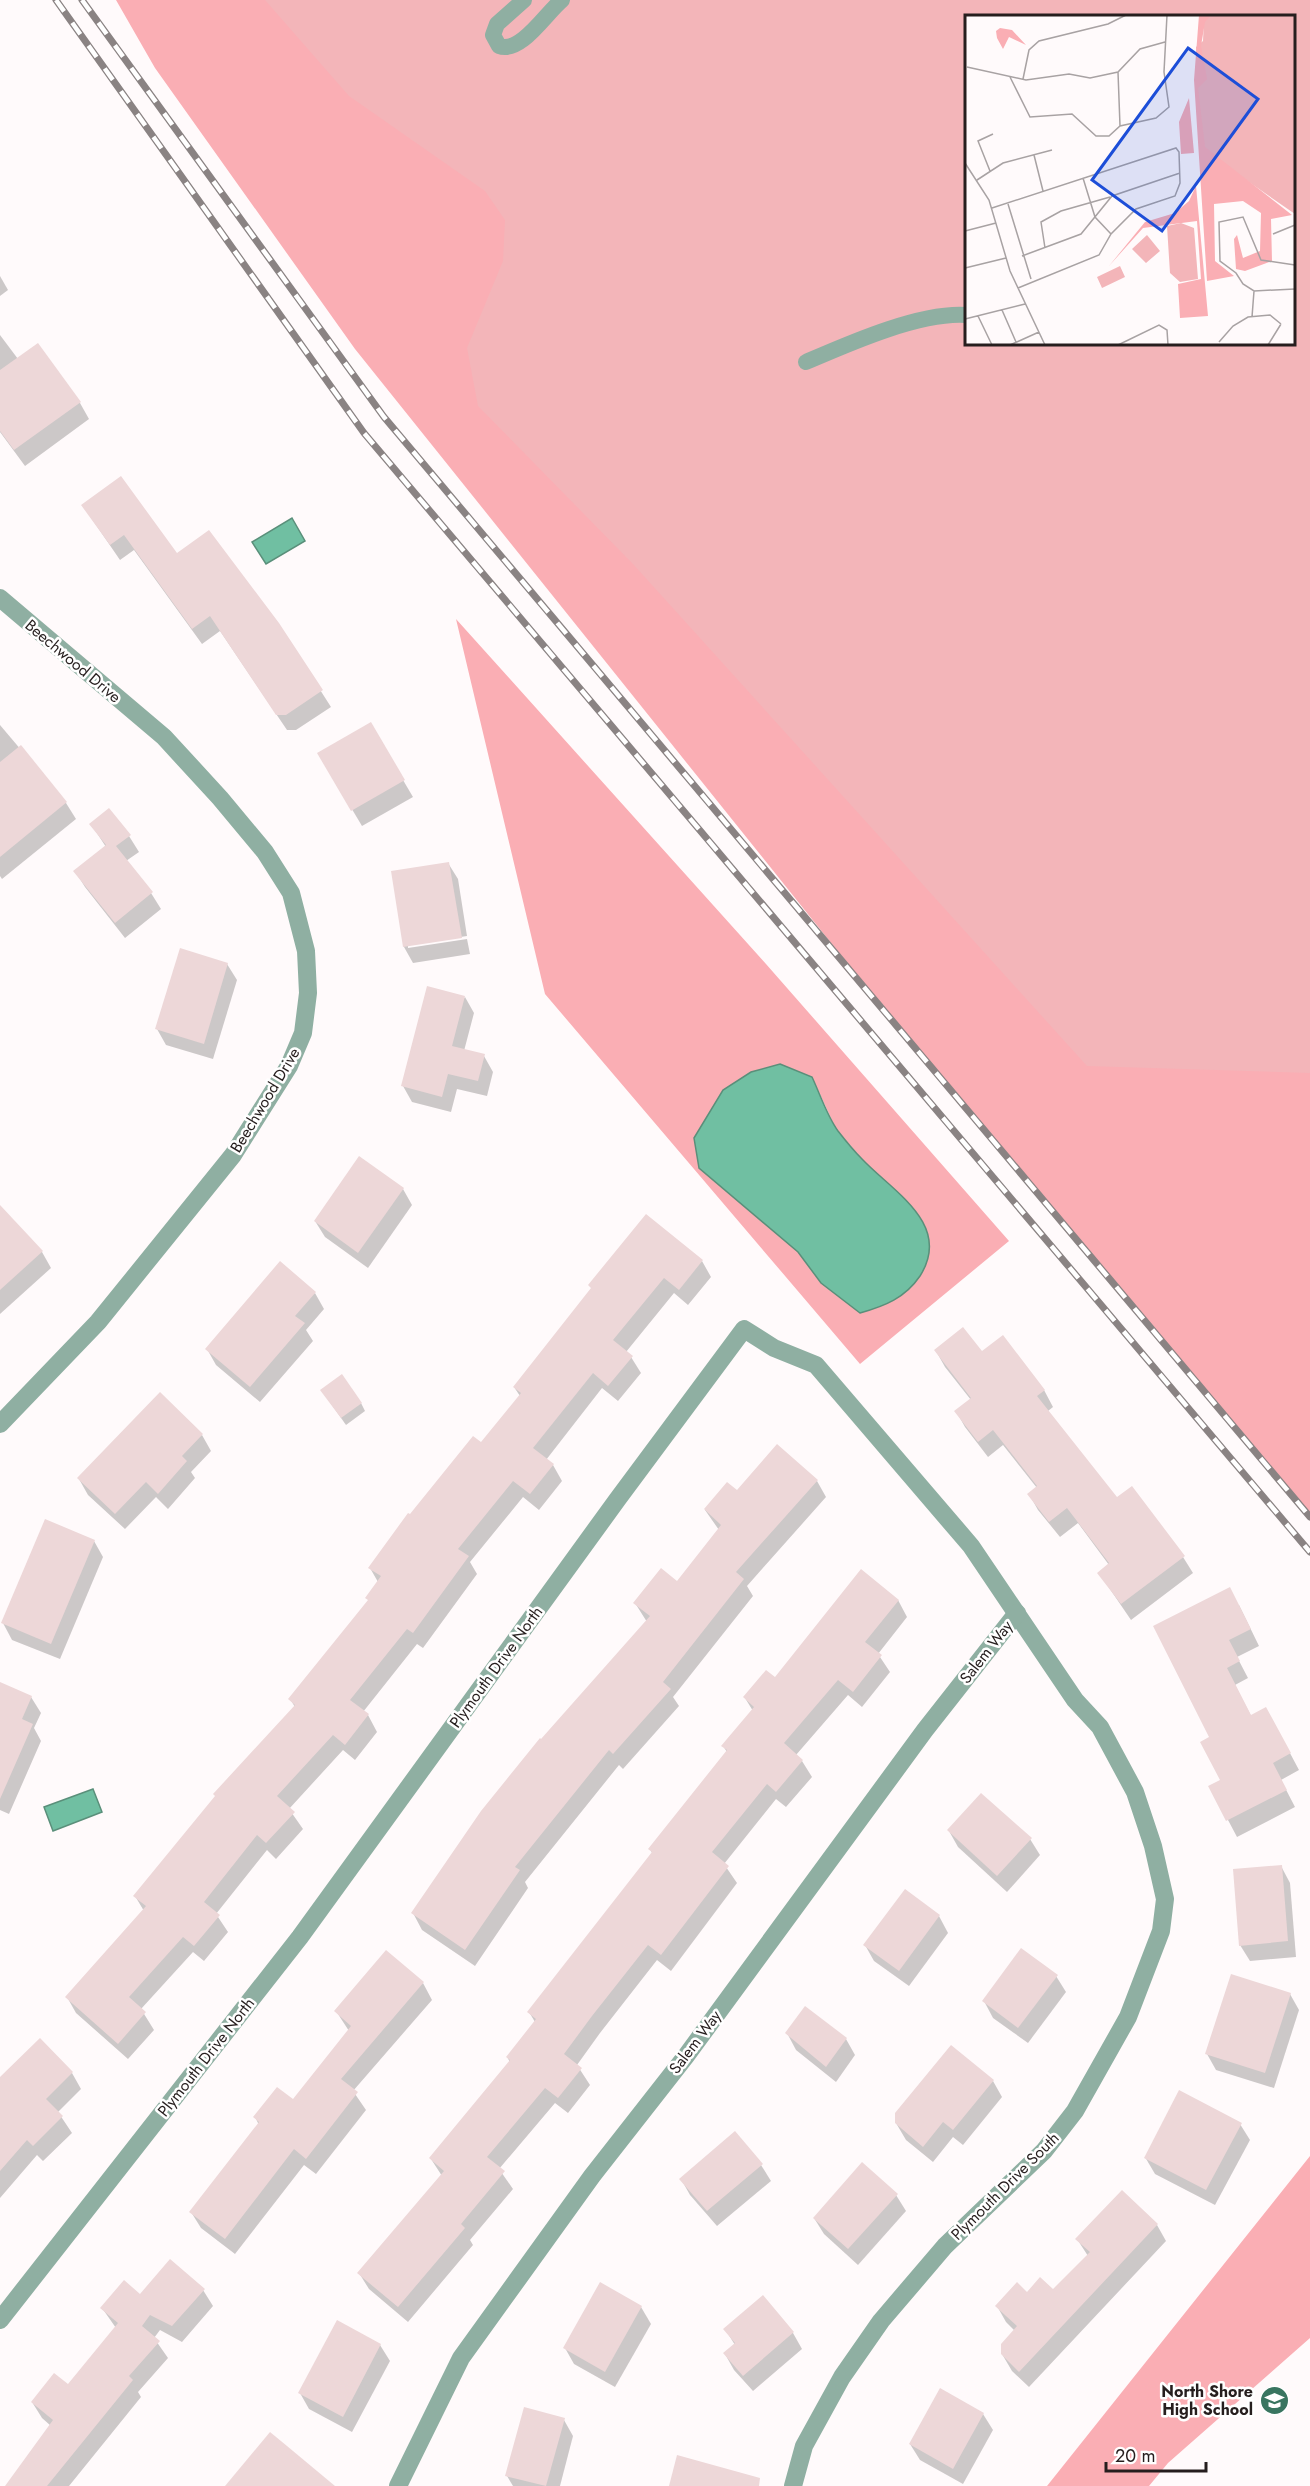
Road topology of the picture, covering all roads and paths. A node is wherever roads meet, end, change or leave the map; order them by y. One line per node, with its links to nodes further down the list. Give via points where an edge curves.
1 (524, 0): 2 (lane, via 497,24 493,35 499,46 514,46)
2 (562, 0)
3 (965, 315): 4 (lane, via 947,314 904,326)
4 (806, 362)
5 (0, 598): 6 (street, Beechwood Drive, via 164,737 265,852 291,893 306,951 308,993 303,1033 289,1066 233,1155 98,1322)
6 (0, 1424)
7 (1017, 1613): 8 (street, Plymouth Drive North, via 971,1546 816,1365 774,1348 744,1329 300,1937); 9 (street, Salem Way, via 592,2176 461,2358); 10 (street, Plymouth Drive South, via 1075,1700 1100,1727 1135,1792 1165,1899 1161,1930 1128,2017 1076,2111 1044,2151 945,2246 881,2321 842,2377 804,2446)
8 (0, 2320)
9 (398, 2486)
10 (793, 2486)

